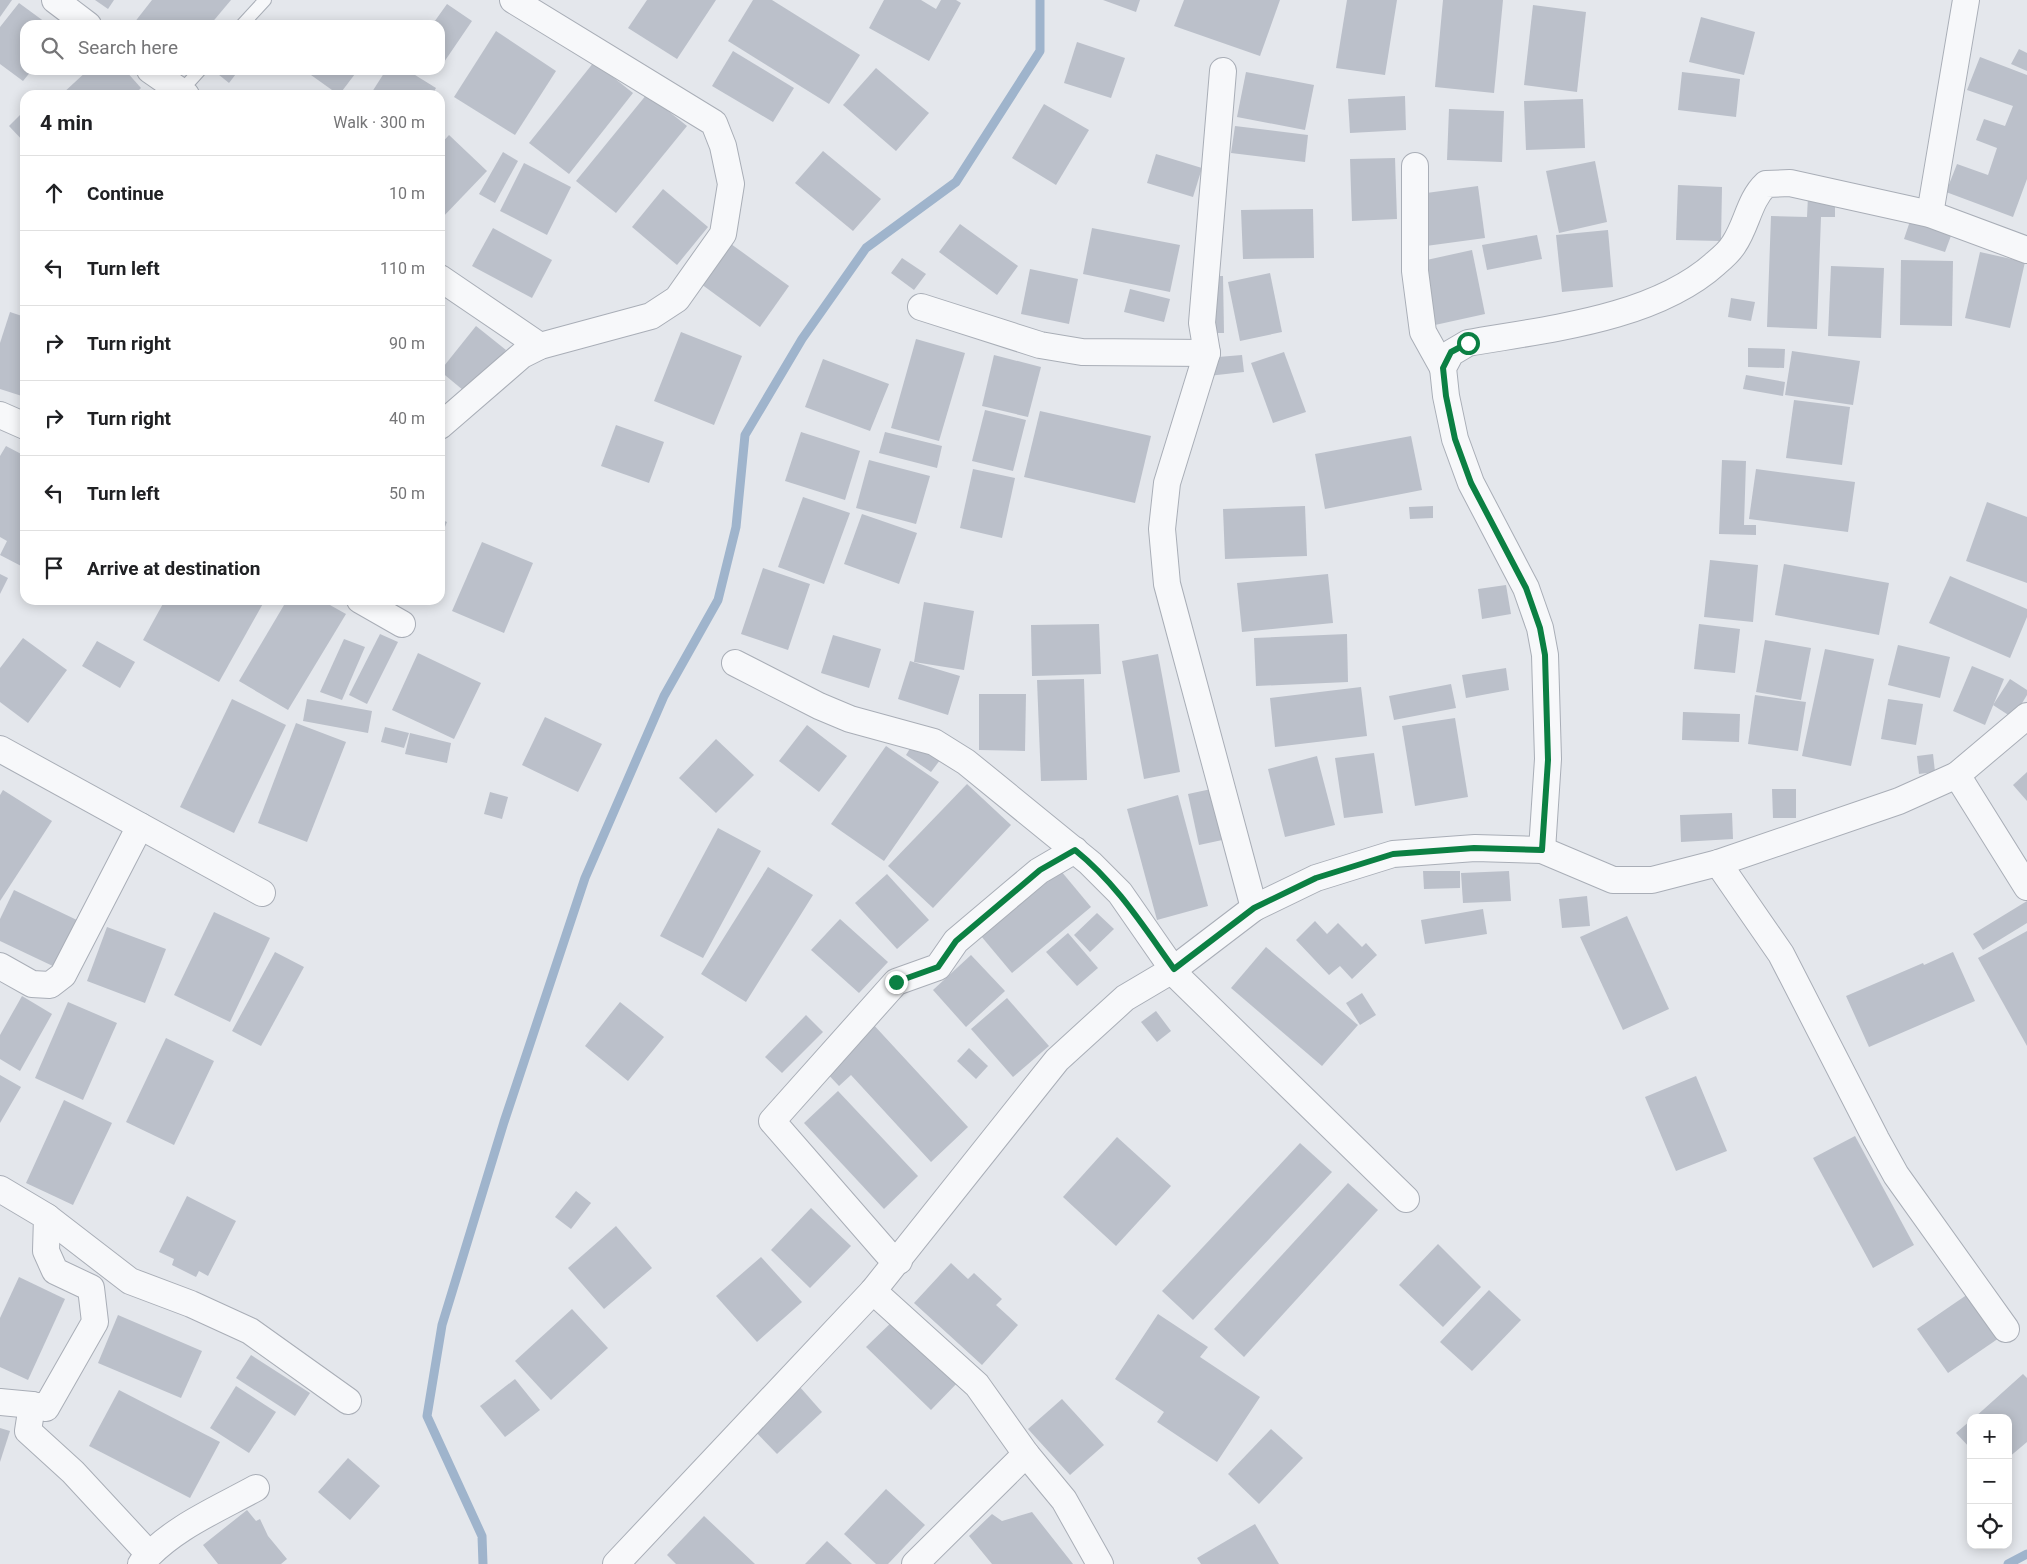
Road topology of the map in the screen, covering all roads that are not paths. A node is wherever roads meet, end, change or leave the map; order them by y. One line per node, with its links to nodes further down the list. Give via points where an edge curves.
1 (55, 0): 5 (street)
2 (265, 0): 6 (lane)
3 (512, 0): 17 (street, via 714,123 723,146 730,184 723,234 677,300 651,316)
4 (1966, 0): 13 (street)
5 (81, 20)
6 (247, 20)
7 (1223, 71): 18 (street, via 1202,323)
8 (157, 75): 10 (street)
9 (197, 75): 11 (lane)
10 (180, 90)
11 (186, 90)
12 (1415, 166): 19 (street, via 1415,271 1423,332)
13 (1930, 214): 14 (street); 19 (street, via 1790,184 1766,184 1759,191 1734,244 1715,264 1682,287 1600,319 1468,343 1451,352)
14 (2027, 250)
15 (445, 281): 17 (street)
16 (921, 307): 18 (street, via 1049,346 1082,352)
17 (540, 346): 21 (street, via 522,355)
18 (1207, 353): 35 (street, via 1168,483 1162,529 1168,584)
19 (1443, 368): 31 (street, via 1455,439 1471,483 1526,588 1540,628 1545,655 1548,760)
20 (0, 415): 22 (street)
21 (445, 422)
22 (20, 424)
23 (369, 605): 24 (street)
24 (402, 624)
25 (735, 663): 30 (street, via 827,710 934,742 966,762)
26 (2027, 716): 28 (street)
27 (0, 749): 29 (street)
28 (1957, 775): 32 (street, via 1899,801); 33 (street)
29 (140, 826): 34 (street); 36 (street, via 63,975 50,985 32,984)
30 (1075, 850): 37 (street, via 1120,893); 41 (street, via 1040,870 956,941 938,967 896,982 772,1121 888,1253)
31 (1542, 850): 32 (street, via 1613,880 1652,880); 35 (street, via 1474,848 1393,854 1316,878)
32 (1718, 863): 43 (street, via 1780,954 1896,1175)
33 (2027, 886)
34 (262, 893)
35 (1254, 908): 37 (street)
36 (0, 966)
37 (1174, 969): 39 (street, via 1179,978); 41 (street, via 1125,998 1057,1060)
38 (0, 1189): 40 (street)
39 (1406, 1199)
40 (47, 1218): 44 (street, via 130,1281 250,1332); 46 (street, via 46,1251 55,1271 91,1288 95,1322 46,1408)
41 (899, 1261): 42 (street)
42 (873, 1291): 47 (street, via 977,1384); 50 (street)
43 (2006, 1328)
44 (348, 1401)
45 (0, 1402): 46 (street)
46 (32, 1405): 49 (street, via 28,1431 73,1472)
47 (1026, 1454): 51 (street); 52 (street, via 1064,1500)
48 (256, 1488): 49 (street, via 176,1532)
49 (145, 1559)
50 (616, 1564)
51 (915, 1564)
52 (1100, 1564)

